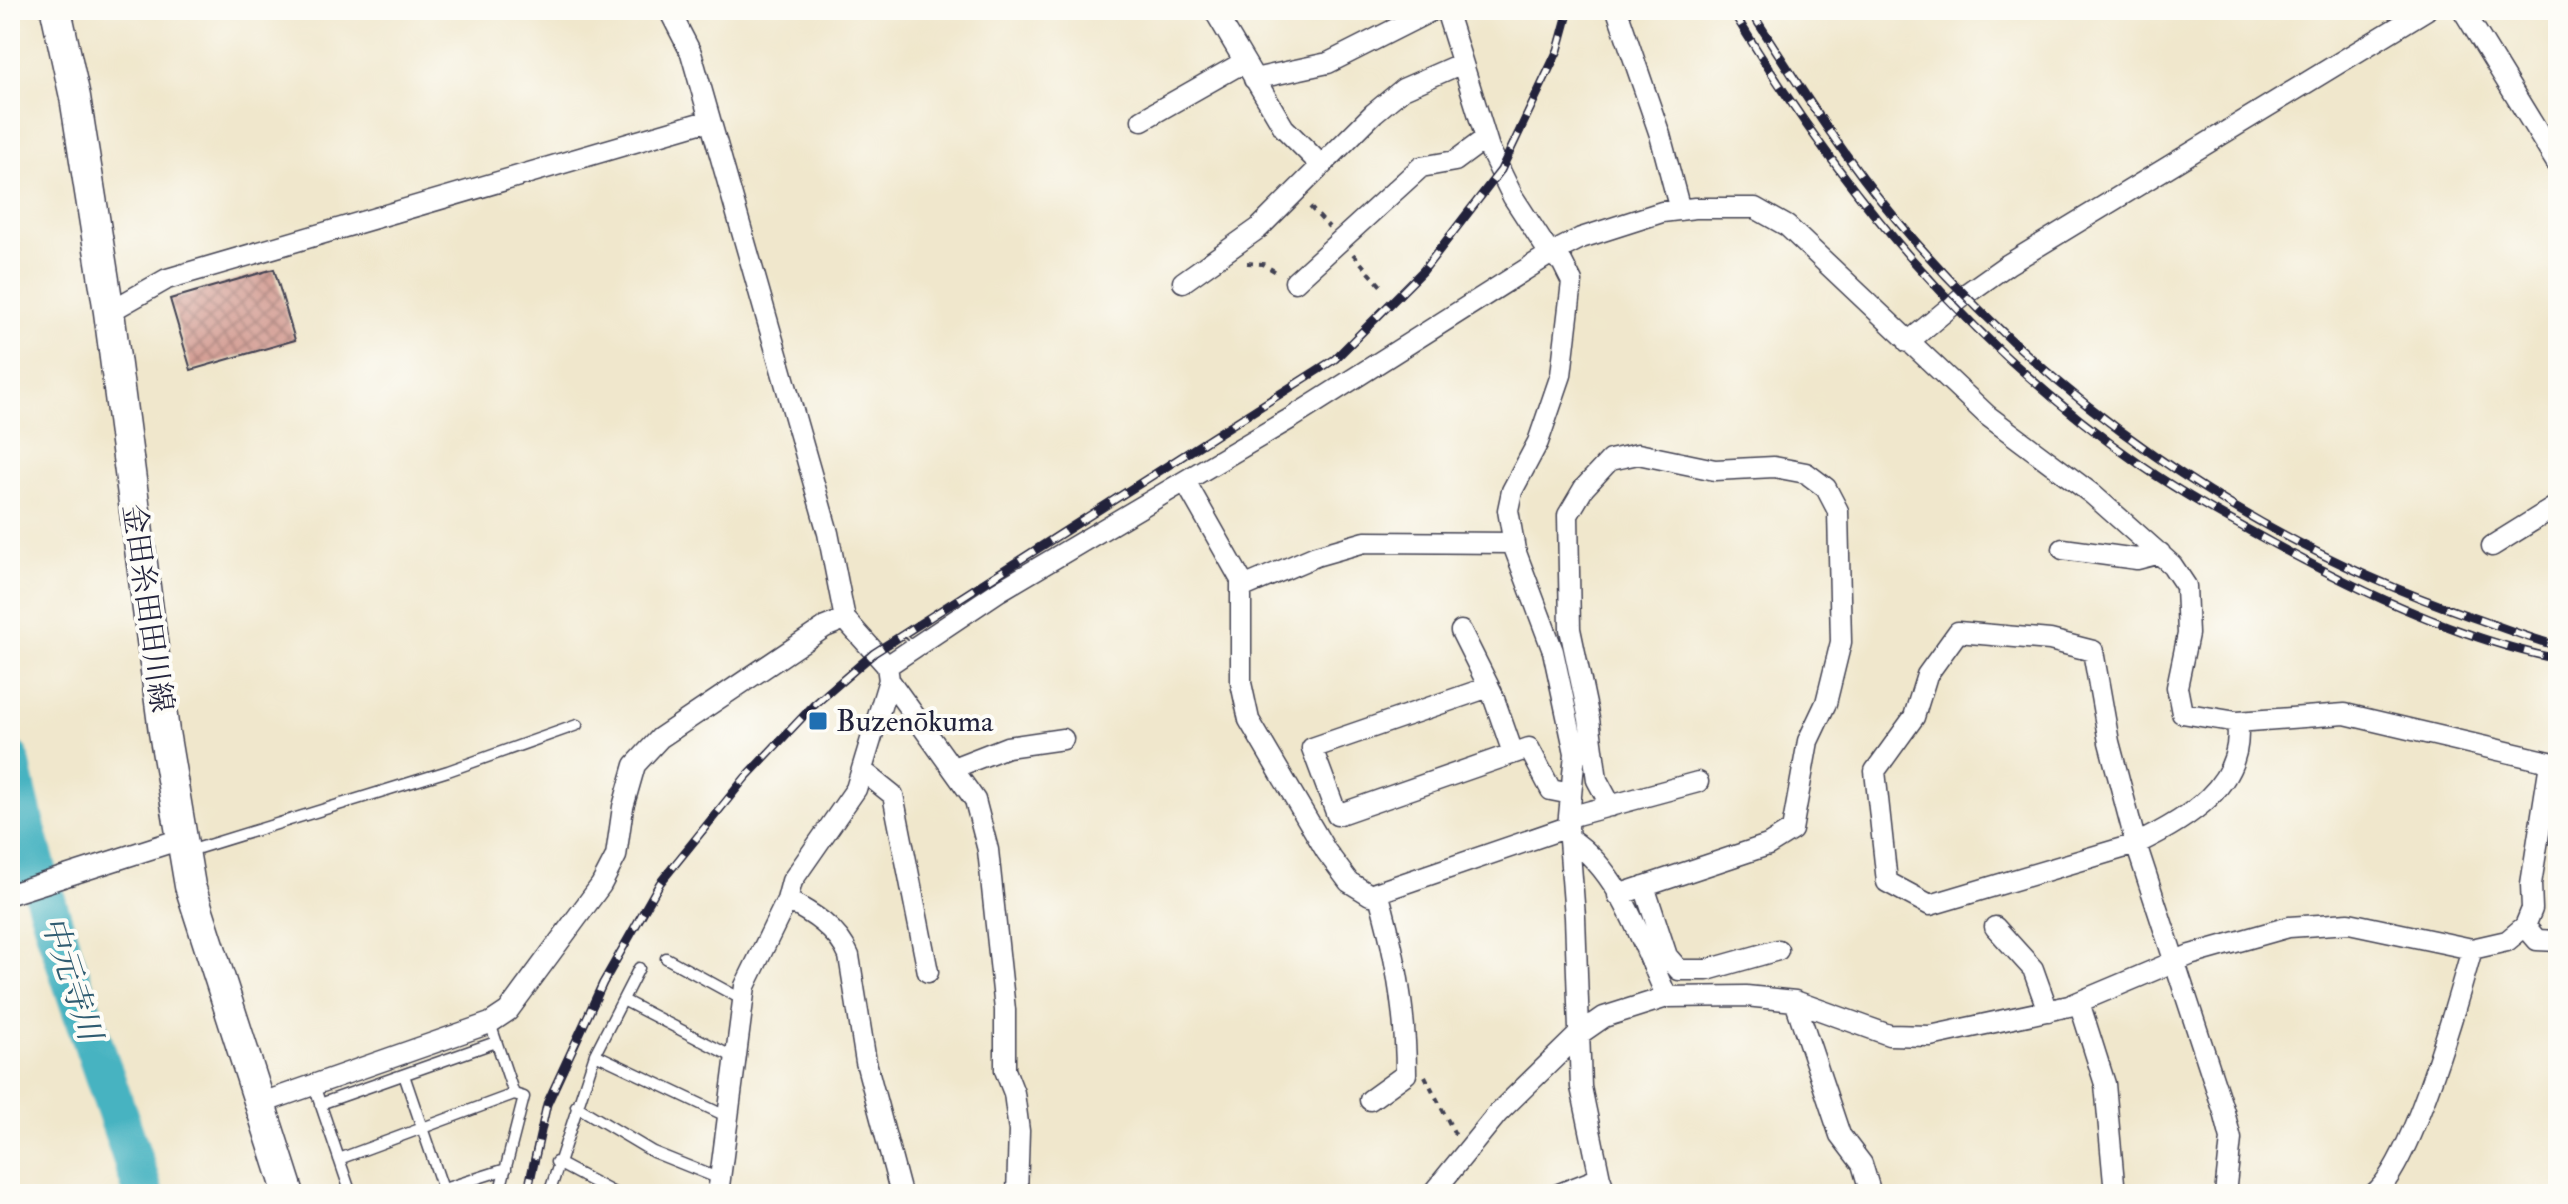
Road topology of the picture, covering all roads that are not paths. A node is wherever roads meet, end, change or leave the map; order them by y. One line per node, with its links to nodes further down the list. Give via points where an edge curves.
1 (56, 10): 20 (main road, 金田糸田田川線)
2 (669, 10): 11 (street, via 691,53)
3 (1214, 10): 10 (street)
4 (1433, 10): 10 (street, via 1328,63)
5 (1446, 10): 9 (street)
6 (1617, 10): 16 (street)
7 (2426, 10): 21 (street, via 2007,265)
8 (2463, 10): 15 (street)
9 (1460, 64): 13 (street); 14 (street, via 1403,89)
10 (1249, 71): 12 (street); 14 (street, via 1284,128)
11 (710, 120): 20 (street, via 167,279); 29 (street, via 828,533)
12 (1142, 120)
13 (1486, 138): 17 (street, via 1513,197); 19 (street, via 1455,161 1421,167)
14 (1321, 165): 18 (street, via 1259,228)
15 (2558, 165)
16 (1680, 210): 17 (street, via 1581,238); 21 (street, via 1755,208 1787,226)
17 (1550, 254): 22 (street); 24 (street, via 1562,262 1572,282 1561,375 1538,442 1512,491 1508,510)
18 (1183, 282)
19 (1295, 282)
20 (109, 312): 45 (main road, 金田糸田田川線)
21 (1908, 342): 27 (street, via 1988,416)
22 (1185, 481): 28 (street, via 1204,520 1230,555); 31 (street, via 999,591)
23 (2558, 505): 25 (street)
24 (1514, 543): 28 (street, via 1365,542); 41 (street, via 1553,651 1575,753)
25 (2492, 546)
26 (2063, 549): 27 (street, via 2137,559)
27 (2160, 553): 33 (street, via 2186,586 2188,634 2177,687 2182,713)
28 (1241, 588): 47 (street, via 1241,683 1249,720 1349,882 1370,895)
29 (845, 619): 31 (street); 66 (street, via 825,627 660,738 635,765 616,856 601,885)
30 (1461, 631): 32 (street)
31 (888, 673): 38 (street); 39 (street)
32 (1489, 687): 36 (street); 36 (street, via 1312,748 1337,815)
33 (2237, 722): 37 (street, via 2345,714); 44 (street, via 2239,741 2230,774 2181,823)
34 (577, 725): 45 (lane, via 448,771)
35 (1063, 739): 38 (street, via 1007,747)
36 (1513, 753): 41 (street, via 1529,748 1551,790)
37 (2554, 763): 51 (street)
38 (953, 768): 91 (street, via 975,800 988,850 1005,1010 1005,1070 1019,1131)
39 (863, 771): 50 (street, via 792,881); 59 (street, via 893,795)
40 (1698, 782): 42 (street)
41 (1571, 794): 43 (street)
42 (1611, 806): 43 (street); 46 (street, via 1597,780 1570,629 1568,515 1610,460 1638,454 1715,470 1774,467 1806,473 1826,488 1838,511 1841,642 1826,703 1808,741 1792,830 1768,845)
43 (1569, 828): 47 (street); 49 (street); 67 (street)
44 (2136, 844): 44 (street, via 1930,905 1887,882 1875,771 1914,717 1927,675 1958,632 2050,640 2093,651 2109,742); 57 (street)
45 (177, 845): 48 (street); 74 (main road, 金田糸田田川線)
46 (1644, 886): 49 (street); 55 (street, via 1667,956 1679,970 1707,970)
47 (1378, 892): 73 (street, via 1404,1023 1406,1074)
48 (10, 894)
49 (1618, 895): 60 (street)
50 (787, 900): 62 (street); 90 (street, via 843,941 866,1062)
51 (2525, 926): 53 (street, via 2537,940); 54 (street, via 2507,941)
52 (1995, 927): 65 (street, via 2033,969)
53 (2558, 941)
54 (2472, 949): 57 (street, via 2349,923 2289,927); 97 (street, via 2397,1167)
55 (1778, 950)
56 (666, 958): 62 (lane)
57 (2173, 963): 64 (street); 96 (street, via 2231,1139)
58 (639, 968): 61 (lane)
59 (928, 972)
60 (1667, 997): 63 (street); 67 (street, via 1604,1017)
61 (623, 1000): 68 (lane); 69 (lane)
62 (743, 1000): 69 (street)
63 (1795, 1001): 65 (street, via 1889,1035 1930,1036); 94 (street, via 1840,1135 1862,1164)
64 (2079, 1002): 65 (street); 95 (street, via 2105,1084)
65 (2048, 1011)
66 (493, 1033): 70 (lane); 71 (street); 72 (lane)
67 (1578, 1035): 82 (street, via 1581,1087); 92 (street, via 1498,1113)
68 (595, 1054): 75 (lane); 76 (lane)
69 (735, 1058): 76 (street)
70 (404, 1075): 71 (lane); 77 (lane)
71 (317, 1094): 74 (street); 78 (lane)
72 (514, 1094): 77 (lane); 80 (lane, via 524,1097)
73 (1370, 1100)
74 (259, 1104): 84 (main road, 金田糸田田川線)
75 (576, 1106): 79 (lane); 81 (lane)
76 (728, 1117): 81 (street)
77 (423, 1129): 78 (lane); 83 (lane)
78 (339, 1159): 85 (lane)
79 (556, 1162): 88 (lane); 89 (lane)
80 (506, 1169): 83 (lane); 87 (lane)
81 (719, 1186)
82 (1603, 1186): 93 (street)
83 (443, 1189): 86 (lane)
84 (289, 1194)
85 (351, 1194)
86 (428, 1194)
87 (499, 1194)
88 (549, 1194)
89 (616, 1194)
90 (901, 1194)
91 (1017, 1194)
92 (1432, 1194)
93 (1559, 1194)
94 (1871, 1194)
95 (2115, 1194)
96 (2225, 1194)
97 (2374, 1194)

